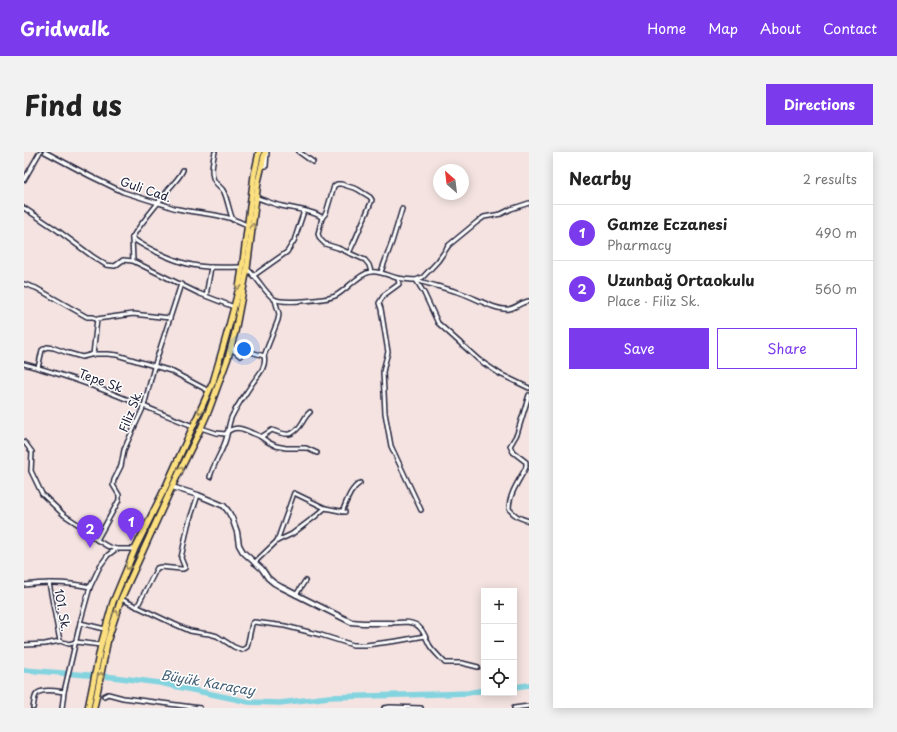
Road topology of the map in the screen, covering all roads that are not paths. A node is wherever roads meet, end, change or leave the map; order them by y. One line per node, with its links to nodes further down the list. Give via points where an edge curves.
1 (40, 152): 9 (street)
2 (45, 152): 11 (street, Guli Cad., via 123,192)
3 (215, 152): 17 (street, via 212,164 214,181 225,193)
4 (258, 152): 18 (highway)
5 (266, 152): 10 (highway, via 258,182)
6 (299, 152): 7 (street)
7 (313, 162)
8 (182, 170): 11 (street)
9 (24, 180)
10 (257, 198): 15 (street); 24 (highway, one-way to 10)
11 (158, 203): 17 (street, Guli Cad.); 19 (street)
12 (529, 203): 29 (street, via 501,214 484,217 449,245 423,277)
13 (24, 208): 21 (street, via 106,265 115,266 123,260)
14 (402, 209): 26 (street)
15 (304, 211): 16 (street); 27 (street, via 294,241 287,252)
16 (322, 218): 20 (street, via 318,234 320,239 325,244); 20 (street, via 337,184 357,189 370,197 372,200)
17 (233, 220): 18 (street, Guli Cad.)
18 (248, 226): 23 (highway)
19 (132, 238): 21 (street); 22 (street, via 177,260)
20 (349, 252): 25 (street, via 365,260)
21 (133, 261): 31 (street)
22 (211, 267): 23 (street); 32 (street)
23 (242, 267): 24 (street); 35 (highway, one-way to 35)
24 (248, 269): 27 (street); 38 (highway)
25 (370, 272): 26 (street); 33 (street, via 334,296 320,300)
26 (380, 272): 28 (street)
27 (253, 276): 33 (street)
28 (398, 278): 29 (street); 60 (street, via 399,284 384,295 379,303 388,352 383,372 385,413 391,446)
29 (416, 280): 34 (street, via 463,293 500,309 512,308); 44 (street, via 438,323 479,360)
30 (24, 284): 37 (street)
31 (181, 284): 32 (street); 36 (street, Filiz Sk.)
32 (206, 296): 35 (street)
33 (275, 300): 40 (street, via 278,320)
34 (529, 301)
35 (234, 307): 45 (highway)
36 (170, 318): 37 (street, via 133,314); 42 (street, Filiz Sk.)
37 (97, 319): 39 (street)
38 (232, 343): 40 (street, via 234,351 240,356 245,351); 50 (highway)
39 (93, 354): 42 (street, via 117,355); 43 (street, via 82,357 47,347 42,350)
40 (264, 356): 51 (street, via 261,372 240,401)
41 (24, 364): 43 (street, Tepe Sk)
42 (154, 367): 45 (street, via 171,371); 47 (street, Filiz Sk.)
43 (38, 368): 47 (street, Tepe Sk)
44 (529, 388)
45 (209, 391): 49 (highway, one-way to 49)
46 (529, 396): 61 (street, via 517,434 510,446 513,452 526,462 526,467 509,501 509,508 513,514)
47 (144, 406): 49 (street, Tepe Sk); 62 (street, Filiz Sk., via 124,450 121,466 114,480 113,485 119,500)
48 (310, 412): 52 (street, via 294,433 288,435 272,430)
49 (193, 426): 65 (highway)
50 (201, 428): 51 (street, via 224,434); 57 (highway, one-way to 50)
51 (229, 429): 52 (street, via 245,429); 55 (street)
52 (261, 437): 54 (street, via 276,446 306,448)
53 (24, 442): 62 (street, via 32,452 31,471 42,494)
54 (317, 453)
55 (210, 476)
56 (360, 483): 59 (street, via 349,494 343,512)
57 (172, 487): 58 (street); 72 (highway)
58 (198, 495): 66 (street, via 224,506 239,545); 73 (street, via 181,558 185,568 157,568)
59 (325, 508): 63 (street, via 292,534); 63 (street, via 294,493)
60 (420, 510)
61 (529, 520)
62 (97, 540): 64 (street)
63 (277, 541): 66 (street)
64 (116, 549): 65 (street); 70 (street, via 100,566)
65 (135, 549): 76 (highway, one-way to 76)
66 (254, 563): 71 (street, via 274,583)
67 (305, 581): 71 (street)
68 (50, 583): 69 (street); 70 (street); 78 (street, 101. Sk.)
69 (24, 585)
70 (90, 587): 74 (street)
71 (296, 595): 75 (street, via 351,622)
72 (121, 599): 73 (street); 90 (highway, one-way to 72, via 114,618)
73 (137, 607): 77 (street, via 190,631 217,636 242,650 247,648 254,622 285,626 353,645)
74 (80, 623): 76 (street); 79 (street)
75 (391, 623): 77 (street, via 412,623 421,629)
76 (105, 629): 81 (highway)
77 (425, 636): 82 (street, via 445,663)
78 (60, 641): 79 (street); 80 (street)
79 (75, 644): 81 (street); 83 (street)
80 (24, 645)
81 (101, 645): 89 (highway)
82 (478, 666)
83 (64, 692): 87 (street, via 39,692); 88 (street)
84 (104, 696): 91 (street, via 108,694)
85 (529, 706): 94 (street)
86 (390, 707): 92 (street); 93 (street)
87 (33, 708)
88 (62, 708)
89 (88, 708)
90 (94, 708)
91 (200, 708)
92 (384, 708)
93 (421, 708)
94 (514, 708)

